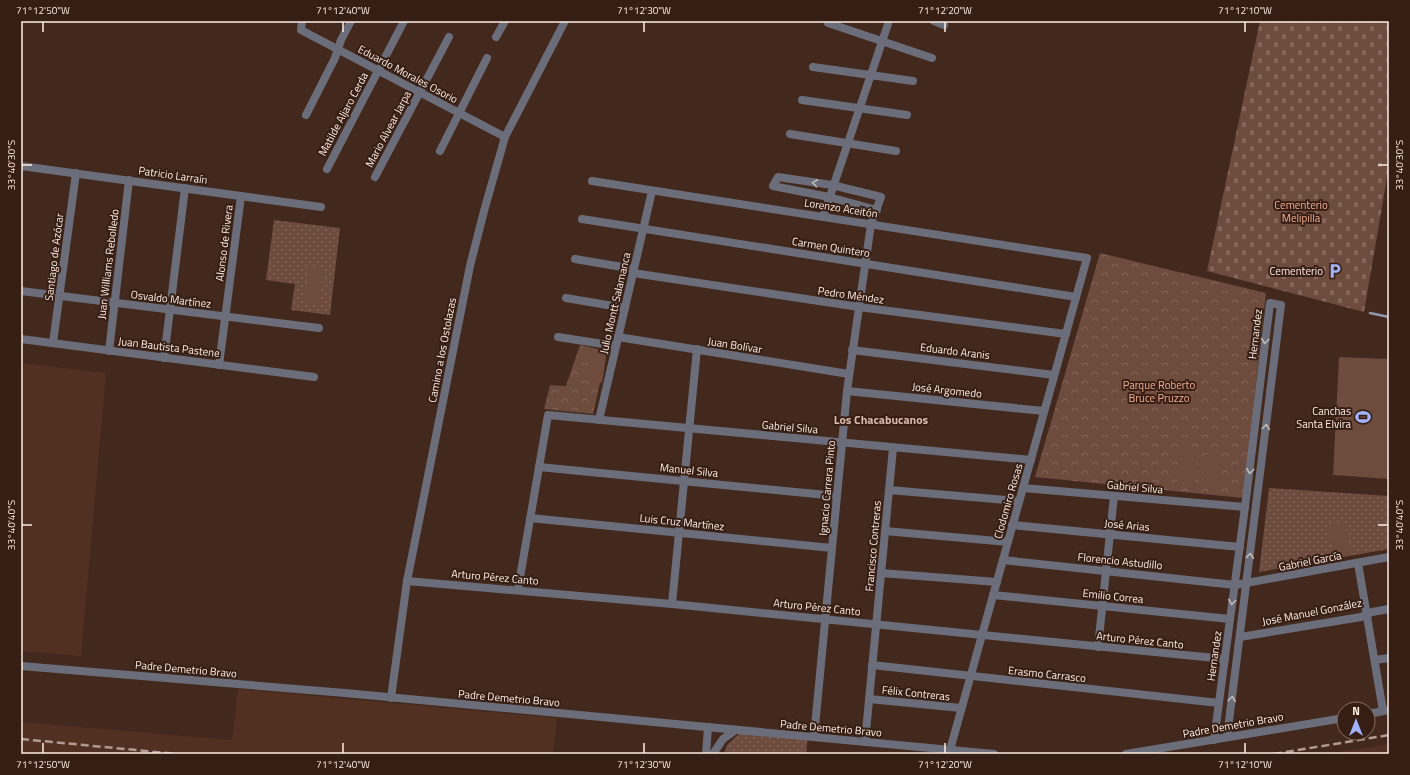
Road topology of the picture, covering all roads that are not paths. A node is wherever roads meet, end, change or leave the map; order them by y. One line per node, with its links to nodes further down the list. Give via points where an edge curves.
1 (351, 21): 13 (street)
2 (404, 21): 17 (street, Matilde Aljaro Cerda)
3 (505, 21): 11 (street)
4 (565, 21): 27 (street, Camino a los Ostolazas)
5 (888, 21): 12 (street)
6 (934, 21): 9 (street)
7 (828, 23): 12 (street)
8 (302, 25): 13 (street, Eduardo Morales Osorio)
9 (944, 25)
10 (449, 36): 20 (street, Mario Alvear Jarpa)
11 (496, 37)
12 (882, 41): 15 (street); 18 (street)
13 (338, 49): 17 (street, Eduardo Morales Osorio); 24 (street)
14 (487, 58): 23 (street)
15 (932, 58)
16 (813, 67): 18 (street)
17 (379, 71): 20 (street, Eduardo Morales Osorio); 32 (street, Matilde Aljaro Cerda)
18 (870, 75): 19 (street); 22 (street)
19 (913, 81)
20 (420, 92): 23 (street, Eduardo Morales Osorio); 34 (street, Mario Alvear Jarpa)
21 (802, 100): 22 (street)
22 (858, 108): 25 (street); 28 (street)
23 (459, 113): 27 (street, Eduardo Morales Osorio); 29 (street)
24 (306, 115)
25 (907, 115)
26 (790, 134): 28 (street)
27 (505, 137): 104 (street, Camino a los Ostolazas, via 470,266)
28 (847, 143): 30 (street); 37 (street)
29 (440, 151)
30 (896, 151)
31 (21, 166): 33 (street, Patricio Larraín)
32 (327, 169)
33 (76, 173): 35 (street, Patricio Larraín); 53 (street, Santiago de Azócar)
34 (375, 177)
35 (129, 180): 38 (street, Patricio Larraín); 56 (street, Juan Williams Rebolledo)
36 (592, 180): 39 (street, Lorenzo Aceitón)
37 (832, 185): 41 (street); 41 (street, one-way to 41, via 778,177 773,186); 43 (street, Ignacio Carrera Pinto, via 881,197)
38 (185, 188): 40 (street, Patricio Larraín); 59 (street)
39 (652, 191): 44 (street, Lorenzo Aceitón); 47 (street, Julio Montt Salamanca)
40 (241, 196): 42 (street, Patricio Larraín); 60 (street, Alonso de Rivera)
41 (829, 197): 43 (street); 44 (street)
42 (321, 206)
43 (877, 210): 46 (street, Ignacio Carrera Pinto)
44 (823, 217): 46 (street, Lorenzo Aceitón)
45 (582, 219): 47 (street, Carmen Quintero)
46 (871, 224): 48 (street, Lorenzo Aceitón); 50 (street, Ignacio Carrera Pinto)
47 (643, 229): 50 (street, Carmen Quintero); 51 (street, Julio Montt Salamanca)
48 (1087, 258): 54 (street, Clodomiro Rosas)
49 (575, 260): 51 (street, Pedro Méndez)
50 (865, 264): 54 (street, Carmen Quintero); 57 (street, Ignacio Carrera Pinto)
51 (634, 271): 57 (street, Pedro Méndez); 58 (street, Julio Montt Salamanca)
52 (21, 291): 53 (street, Osvaldo Martínez)
53 (60, 296): 56 (street, Osvaldo Martínez); 66 (street, Santiago de Azócar)
54 (1076, 297): 62 (street, Clodomiro Rosas)
55 (566, 298): 58 (street)
56 (115, 303): 59 (street, Osvaldo Martínez); 68 (street, Juan Williams Rebolledo)
57 (859, 307): 62 (street, Pedro Méndez); 70 (street, Ignacio Carrera Pinto)
58 (625, 308): 64 (street, Julio Montt Salamanca)
59 (170, 310): 60 (street, Osvaldo Martínez); 71 (street)
60 (225, 316): 61 (street, Osvaldo Martínez); 72 (street, Alonso de Rivera)
61 (319, 328)
62 (1066, 334): 74 (street, Clodomiro Rosas)
63 (558, 337): 67 (street)
64 (618, 337): 67 (street, Julio Montt Salamanca); 69 (street, Juan Bolívar)
65 (21, 339): 66 (street, Juan Bautista Pastene)
66 (53, 343): 68 (street, Juan Bautista Pastene)
67 (616, 346): 78 (street, Julio Montt Salamanca)
68 (109, 350): 71 (street, Juan Bautista Pastene)
69 (697, 350): 73 (street, Juan Bolívar); 79 (street)
70 (852, 350): 73 (street, Ignacio Carrera Pinto); 74 (street, Eduardo Aranis)
71 (164, 358): 72 (street, Juan Bautista Pastene)
72 (219, 365): 75 (street, Juan Bautista Pastene)
73 (849, 374): 76 (street, Ignacio Carrera Pinto)
74 (1054, 375): 77 (street, Clodomiro Rosas)
75 (314, 377)
76 (847, 391): 77 (street, José Argomedo); 80 (street, Ignacio Carrera Pinto)
77 (1044, 411): 82 (street, Clodomiro Rosas)
78 (599, 420): 79 (street, Gabriel Silva); 83 (street, Gabriel Silva, via 548,415)
79 (689, 428): 80 (street, Gabriel Silva); 84 (street)
80 (842, 443): 81 (street, Gabriel Silva); 87 (street, Ignacio Carrera Pinto)
81 (893, 448): 82 (street, Gabriel Silva); 86 (street, Francisco Contreras)
82 (1030, 460): 85 (street, Clodomiro Rosas)
83 (540, 467): 84 (street, Manuel Silva); 91 (street)
84 (684, 481): 87 (street, Manuel Silva); 94 (street)
85 (1023, 488): 88 (street, Gabriel Silva); 89 (street, Clodomiro Rosas)
86 (889, 490): 89 (street); 93 (street, Francisco Contreras)
87 (837, 496): 98 (street, Ignacio Carrera Pinto)
88 (1114, 496): 90 (street, Gabriel Silva); 95 (street)
89 (1019, 501): 92 (street, Clodomiro Rosas)
90 (1245, 508): 97 (street, Hernandez); 106 (street, Hernandez, one-way to 90, via 1281,306 1270,303)
91 (530, 518): 94 (street, Luis Cruz Martínez); 108 (street)
92 (1012, 525): 95 (street, José Arias); 96 (street, Clodomiro Rosas)
93 (885, 531): 96 (street); 103 (street, Francisco Contreras)
94 (679, 533): 98 (street, Luis Cruz Martínez); 110 (street)
95 (1110, 534): 97 (street, José Arias); 102 (street)
96 (1008, 542): 100 (street, Clodomiro Rosas)
97 (1240, 547): 107 (street, Hernandez)
98 (832, 548): 114 (street, Ignacio Carrera Pinto)
99 (1389, 558): 101 (street, Gabriel García)
100 (1003, 560): 102 (street, Florencio Astudillo); 105 (street, Clodomiro Rosas)
101 (1358, 563): 106 (street, Gabriel García); 113 (street)
102 (1106, 571): 107 (street, Florencio Astudillo); 111 (street)
103 (881, 573): 105 (street); 116 (street, Francisco Contreras)
104 (407, 581): 108 (street, Arturo Pérez Canto); 126 (street, Camino a los Ostolazas)
105 (996, 582): 109 (street, Clodomiro Rosas)
106 (1246, 584): 107 (street, Gabriel García); 118 (street, Hernandez)
107 (1235, 585): 115 (street, Hernandez, one-way to 115)
108 (518, 589): 110 (street, Arturo Pérez Canto)
109 (993, 595): 111 (street, Emilio Correa); 117 (street, Clodomiro Rosas)
110 (672, 604): 114 (street, Arturo Pérez Canto)
111 (1102, 606): 115 (street, Emilio Correa); 119 (street)
112 (1389, 609): 113 (street, José Manuel González)
113 (1367, 614): 118 (street, José Manuel González); 122 (street)
114 (825, 619): 116 (street, Arturo Pérez Canto); 135 (street, Ignacio Carrera Pinto)
115 (1230, 620): 121 (street, Hernandez)
116 (876, 624): 117 (street, Arturo Pérez Canto); 123 (street, Francisco Contreras)
117 (982, 635): 119 (street, Arturo Pérez Canto); 125 (street, Clodomiro Rosas)
118 (1240, 637): 136 (street, Hernandez, one-way to 118)
119 (1098, 646): 121 (street, Arturo Pérez Canto)
120 (1389, 658): 122 (street)
121 (1225, 659): 128 (street, Hernandez)
122 (1375, 660): 130 (street)
123 (872, 665): 125 (street, Erasmo Carrasco); 127 (street, Francisco Contreras)
124 (21, 666): 126 (street, Padre Demetrio Bravo)
125 (970, 676): 128 (street, Erasmo Carrasco); 129 (street, Clodomiro Rosas)
126 (391, 698): 133 (street, Padre Demetrio Bravo)
127 (869, 699): 129 (street, Félix Contreras); 138 (street, Francisco Contreras)
128 (1219, 703): 137 (street, Hernandez)
129 (961, 708): 139 (street, Clodomiro Rosas)
130 (1386, 711): 131 (street)
131 (1376, 713)
132 (1336, 719): 136 (street, Padre Demetrio Bravo)
133 (708, 727): 134 (street, Padre Demetrio Bravo); 140 (street)
134 (734, 731): 135 (street, Padre Demetrio Bravo); 141 (street, via 722,739)
135 (814, 737): 138 (street, Padre Demetrio Bravo)
136 (1227, 737): 137 (street, Padre Demetrio Bravo)
137 (1214, 740): 143 (street, Padre Demetrio Bravo)
138 (865, 742): 139 (street, Padre Demetrio Bravo)
139 (950, 750): 142 (street, Padre Demetrio Bravo)
140 (706, 754)
141 (713, 754)
142 (994, 754)
143 (1126, 754)

